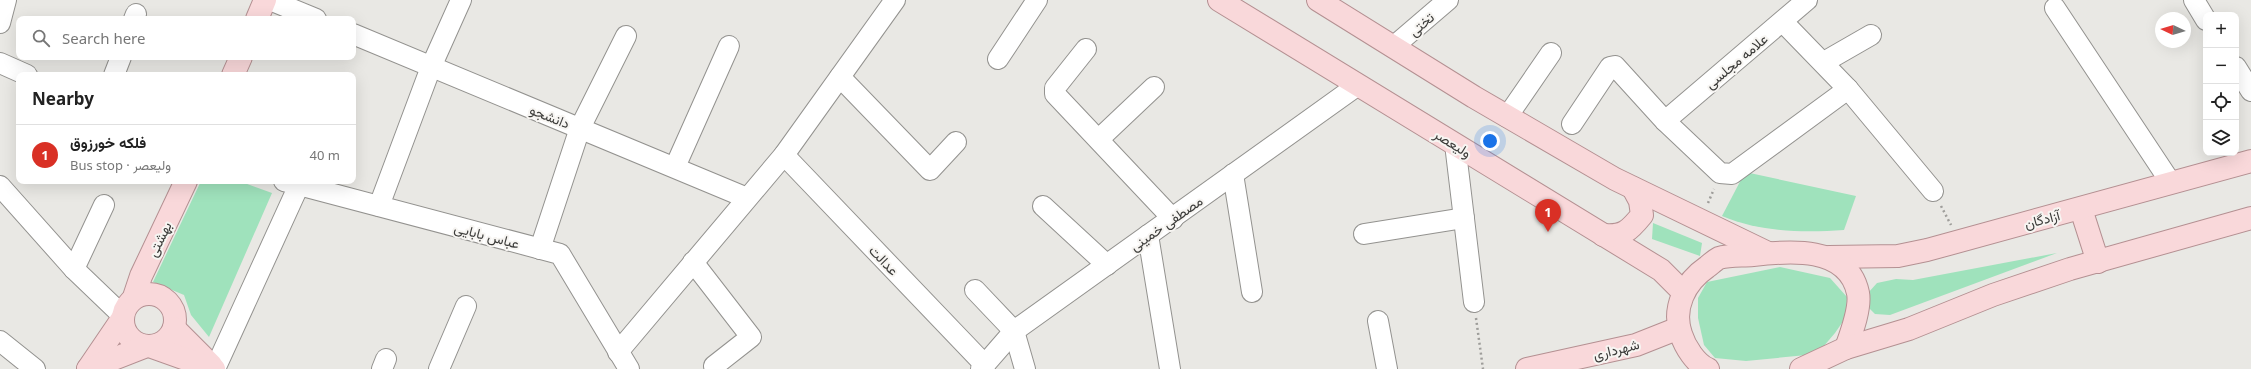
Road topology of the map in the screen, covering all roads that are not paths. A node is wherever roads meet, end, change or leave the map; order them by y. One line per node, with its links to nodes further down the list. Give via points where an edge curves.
1 (6, 0): 17 (street)
2 (265, 0): 14 (main road)
3 (270, 0): 15 (street)
4 (461, 0): 30 (street)
5 (895, 0): 35 (street)
6 (1038, 0): 25 (street)
7 (1219, 0): 36 (main road, ولیعصر)
8 (1318, 0): 22 (main road)
9 (1448, 0): 22 (street, تختی)
10 (1807, 0): 16 (street, علامه مجلسی)
11 (2194, 0): 13 (street)
12 (2055, 8): 51 (street)
13 (2203, 15)
14 (258, 16)
15 (309, 16)
16 (1783, 22): 28 (street); 41 (street, علامه مجلسی)
17 (0, 23)
18 (356, 35): 30 (street, دانشجو)
19 (1871, 35): 28 (street)
20 (626, 36): 43 (street)
21 (729, 46): 49 (street)
22 (1393, 47): 40 (main road)
23 (1086, 49): 44 (street, via 1054,91)
24 (1551, 52): 40 (street)
25 (998, 59)
26 (119, 60): 32 (street)
27 (240, 60): 33 (main road)
28 (1824, 62): 38 (street)
29 (0, 63): 31 (street)
30 (431, 67): 43 (street, دانشجو); 60 (street)
31 (20, 72)
32 (115, 72)
33 (234, 72)
34 (2239, 72): 39 (street)
35 (840, 77): 45 (street, via 930,170); 47 (street)
36 (1358, 85): 46 (main road, ولیعصر); 50 (street, مصطفی خمینی)
37 (1154, 87): 44 (street)
38 (1848, 89): 41 (street, via 1732,174 1720,173); 56 (street)
39 (2251, 90)
40 (1508, 117): 55 (main road)
41 (1665, 121): 42 (street, via 1615,66 1610,67)
42 (1572, 124)
43 (580, 128): 49 (street, دانشجو); 69 (street)
44 (1099, 139): 65 (street)
45 (956, 142)
46 (1455, 144): 63 (street); 68 (main road, ولیعصر)
47 (784, 155): 58 (street); 92 (street, عدالت)
48 (2251, 161): 51 (main road, آزادگان)
49 (675, 168): 58 (street, دانشجو)
50 (1233, 174): 65 (street, مصطفی خمینی); 77 (street)
51 (2171, 183): 62 (main road, آزادگان)
52 (185, 184): 79 (main road, بهشتی, via 141,276)
53 (292, 184): 96 (street)
54 (296, 184): 60 (street, عباس بابایی)
55 (1633, 188): 68 (main road, via 1640,201 1642,215 1632,228 1617,236); 70 (main road)
56 (1933, 191)
57 (2, 192): 75 (street)
58 (747, 198): 72 (street)
59 (104, 205): 75 (street)
60 (379, 206): 69 (street, عباس بابایی)
61 (1043, 206): 74 (street)
62 (2081, 208): 71 (main road, آزادگان, via 1898,256); 73 (main road)
63 (1464, 218): 66 (street); 80 (street)
64 (2251, 218): 73 (main road)
65 (1173, 219): 67 (street, مصطفی خمینی)
66 (1364, 234)
67 (1148, 235): 74 (street, مصطفی خمینی); 100 (street)
68 (1603, 235): 78 (main road, ولیعصر, via 1661,270)
69 (540, 249): 90 (street, عباس بابایی, via 560,254)
70 (1768, 253): 71 (main road, via 1800,251); 78 (main road, via 1719,258 1697,273)
71 (1830, 258): 89 (main road, via 1850,274 1858,293 1854,326)
72 (693, 262): 90 (street); 91 (street, via 751,337)
73 (2098, 262): 89 (main road, via 1993,295 1909,329)
74 (1107, 265): 86 (street, مصطفی خمینی)
75 (74, 268): 82 (street)
76 (975, 290): 86 (street)
77 (1252, 292)
78 (1683, 292): 85 (main road, via 1677,316)
79 (134, 297): 82 (main road, via 126,306); 84 (main road, via 147,294 159,296 169,304 175,315)
80 (1474, 302)
81 (466, 306): 97 (street)
82 (122, 318): 88 (main road, via 124,331 132,341); 95 (main road)
83 (1378, 322): 101 (street)
84 (174, 328): 88 (main road, via 168,339 157,346); 96 (main road)
85 (1679, 328): 93 (main road, via 1684,344); 102 (main road, شهرداری, via 1636,345)
86 (1014, 331): 92 (street, مصطفی خمینی); 99 (street)
87 (0, 341): 94 (street)
88 (147, 346): 95 (main road); 96 (main road)
89 (1846, 348): 103 (main road)
90 (618, 352): 98 (street, عباس بابایی)
91 (714, 366)
92 (983, 367)
93 (1700, 368)
94 (35, 369)
95 (88, 369)
96 (215, 369)
97 (439, 369)
98 (629, 369)
99 (1025, 369)
100 (1170, 369)
101 (1388, 369)
102 (1527, 369)
103 (1801, 369)

